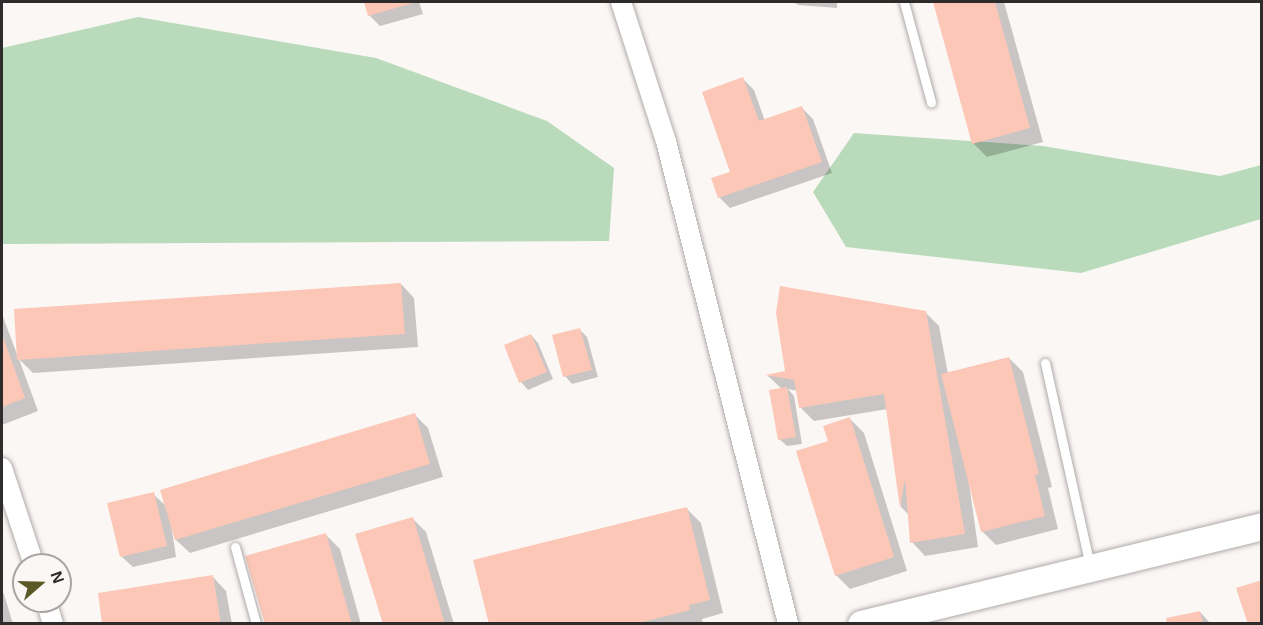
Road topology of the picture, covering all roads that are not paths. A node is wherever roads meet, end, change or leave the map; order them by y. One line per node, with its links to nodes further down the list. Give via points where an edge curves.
1 (621, 2): 11 (street, via 666,141)
2 (904, 2): 3 (lane)
3 (931, 102)
4 (1045, 363): 9 (lane)
5 (2, 468): 8 (street)
6 (1262, 526): 9 (street)
7 (235, 546): 10 (lane)
8 (30, 553)
9 (1090, 567): 12 (street)
10 (256, 624)
11 (788, 624)
12 (861, 624)

